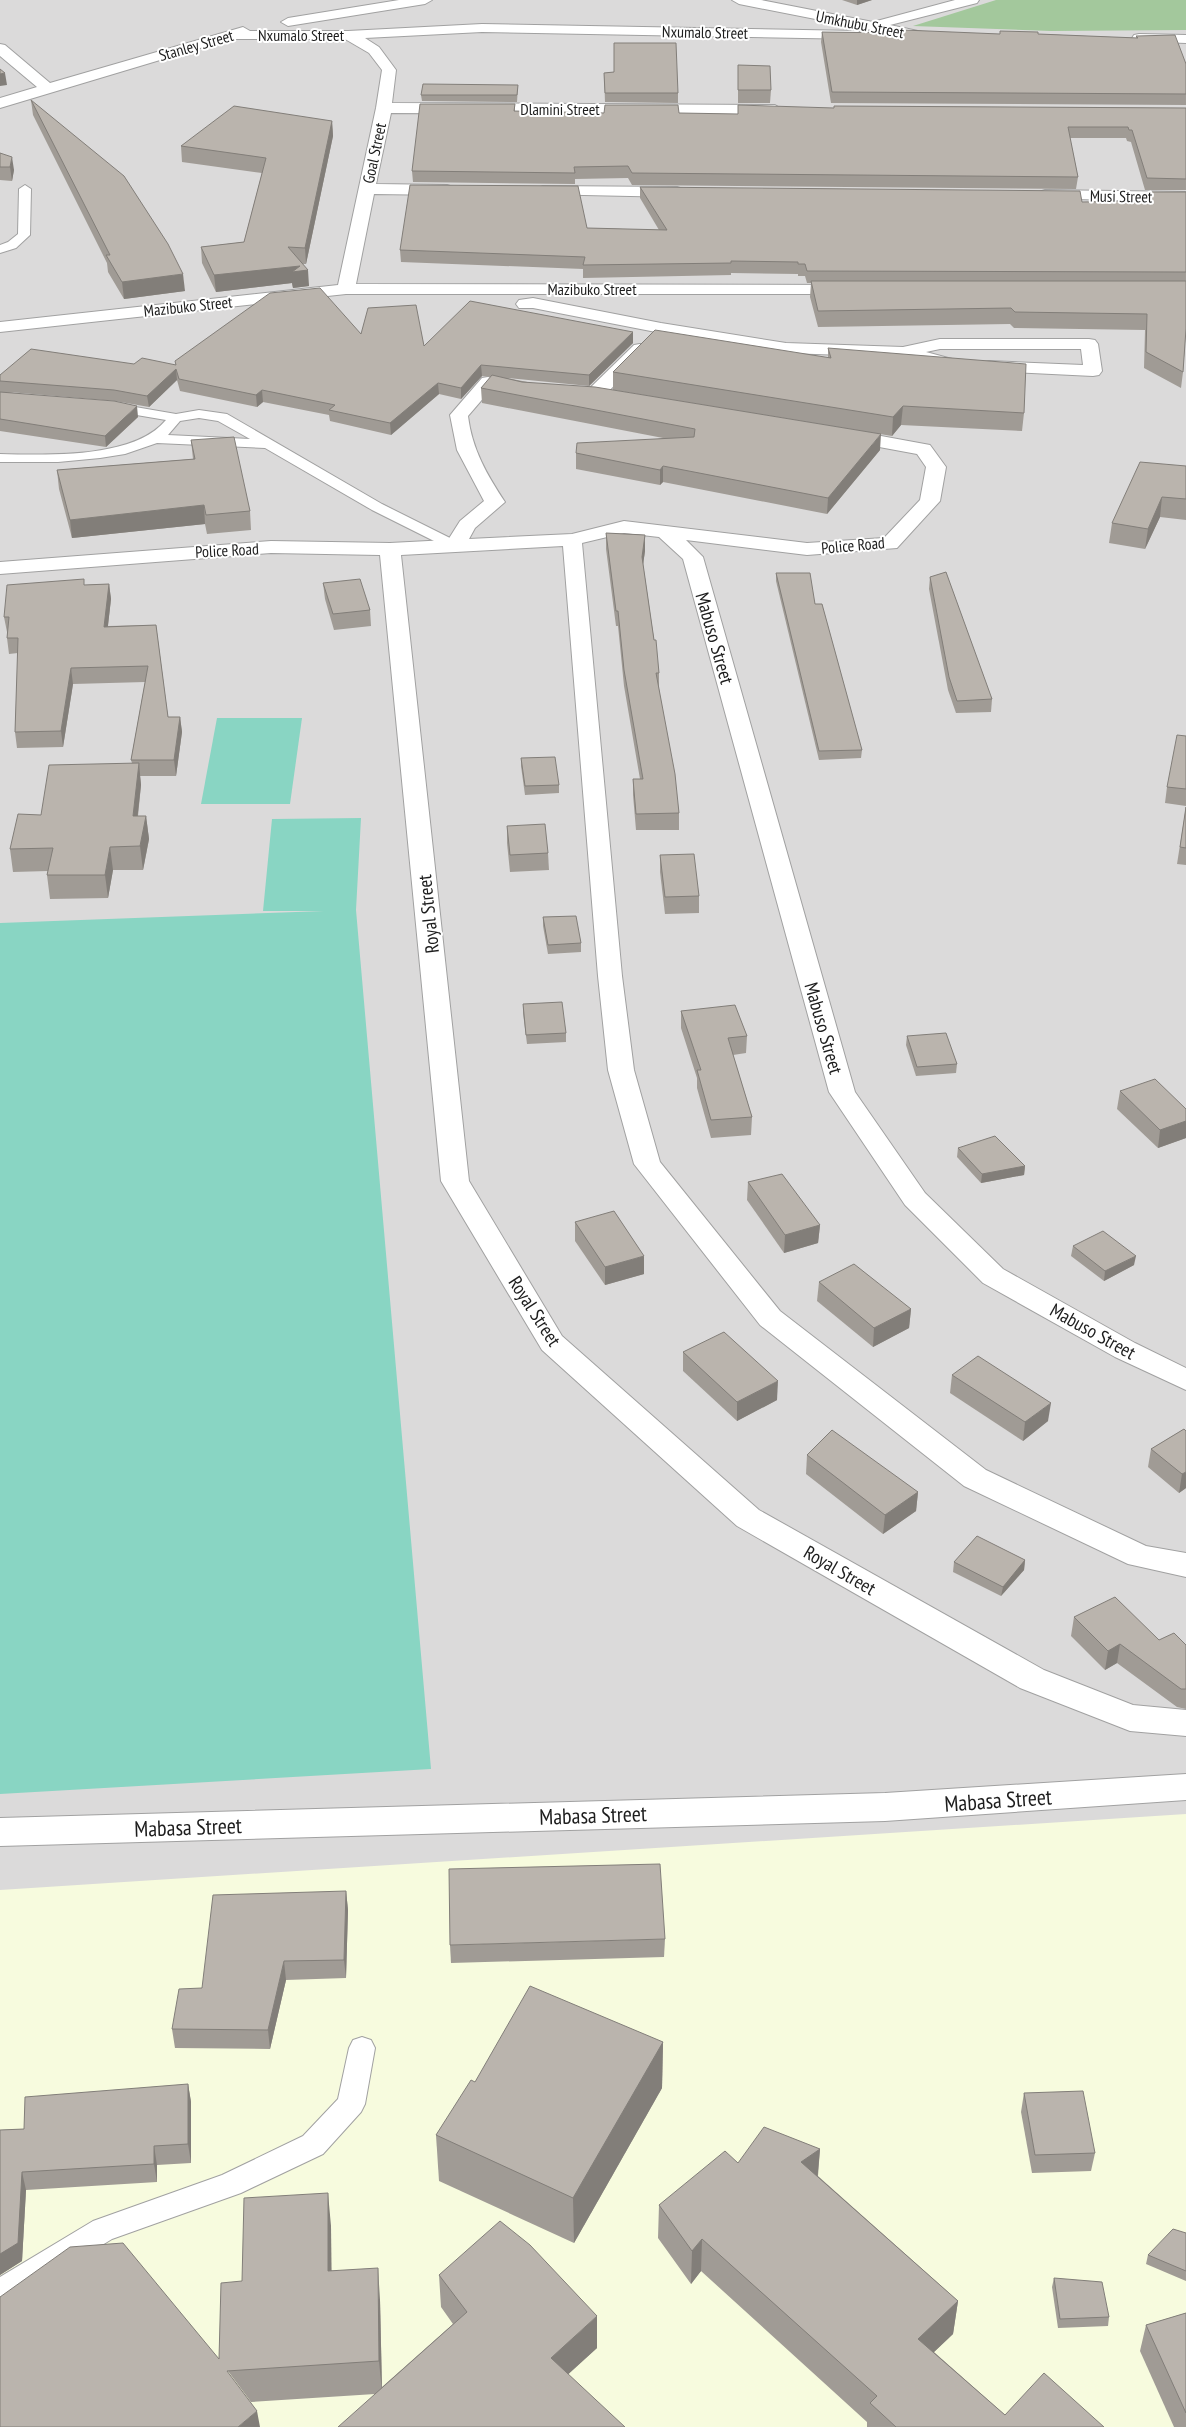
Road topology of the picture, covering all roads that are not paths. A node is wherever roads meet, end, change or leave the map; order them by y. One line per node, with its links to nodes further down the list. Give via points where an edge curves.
1 (425, 0): 6 (street, Stanley Street, via 290,21)
2 (739, 0): 4 (street, Umkhubu Street)
3 (972, 0): 4 (street)
4 (870, 26): 7 (street, Umkhubu Street)
5 (348, 35): 6 (street, Nxumalo Street); 7 (street, Nxumalo Street, via 482,28); 13 (street, Goal Street, via 374,50 388,70)
6 (225, 36): 11 (street, Stanley Street)
7 (927, 36)
8 (1127, 38): 9 (street)
9 (1186, 39)
10 (0, 48): 11 (street)
11 (48, 89): 12 (street, Stanley Street)
12 (0, 103)
13 (384, 108): 14 (street, Dlamini Street); 16 (street, Goal Street)
14 (790, 110)
15 (25, 189): 22 (lane, via 24,236)
16 (367, 189): 17 (street); 23 (street, Goal Street)
17 (467, 190)
18 (527, 191): 19 (street)
19 (696, 192)
20 (1026, 195): 21 (street, Musi Street)
21 (1186, 197)
22 (0, 249)
23 (346, 289): 24 (street, Mazibuko Street); 28 (street, Mazibuko Street)
24 (860, 290)
25 (356, 306): 29 (street, via 533,303)
26 (326, 309): 27 (street)
27 (276, 312)
28 (0, 327)
29 (660, 328): 31 (street, via 786,348); 34 (street, via 586,393)
30 (986, 342): 31 (street, via 940,344); 32 (street); 32 (street, via 1089,344 1093,371)
31 (903, 352): 32 (street)
32 (988, 366)
33 (532, 390): 43 (street, via 488,382 459,415 460,434 467,454 494,502 466,525)
34 (614, 397)
35 (101, 406): 36 (lane)
36 (176, 418): 38 (lane); 39 (lane, via 199,414 222,417)
37 (827, 432): 41 (street, Police Road, via 923,449 936,467 930,501 890,544 807,549)
38 (156, 439): 39 (lane); 40 (lane, via 126,449 84,456 30,460)
39 (270, 445): 43 (lane)
40 (0, 458)
41 (666, 533): 42 (street, Police Road, via 624,527); 46 (street, Mabuso Street, via 693,557 842,1092 915,1199 993,1276)
42 (572, 540): 43 (street, Police Road); 47 (street, via 621,1070 647,1164 770,1318 975,1478 1139,1556)
43 (455, 546): 44 (street, Police Road)
44 (390, 549): 45 (street, Police Road, via 271,547); 48 (street, Royal Street, via 456,1181 552,1343 748,1518 1032,1679 1130,1718)
45 (0, 568)
46 (1186, 1380)
47 (1186, 1565)
48 (1186, 1723)
49 (1186, 1787): 50 (street, Mabasa Street, via 885,1807)
50 (0, 1832)
51 (362, 2048): 52 (lane, via 351,2104 314,2145 231,2184 103,2230)
52 (0, 2293)

